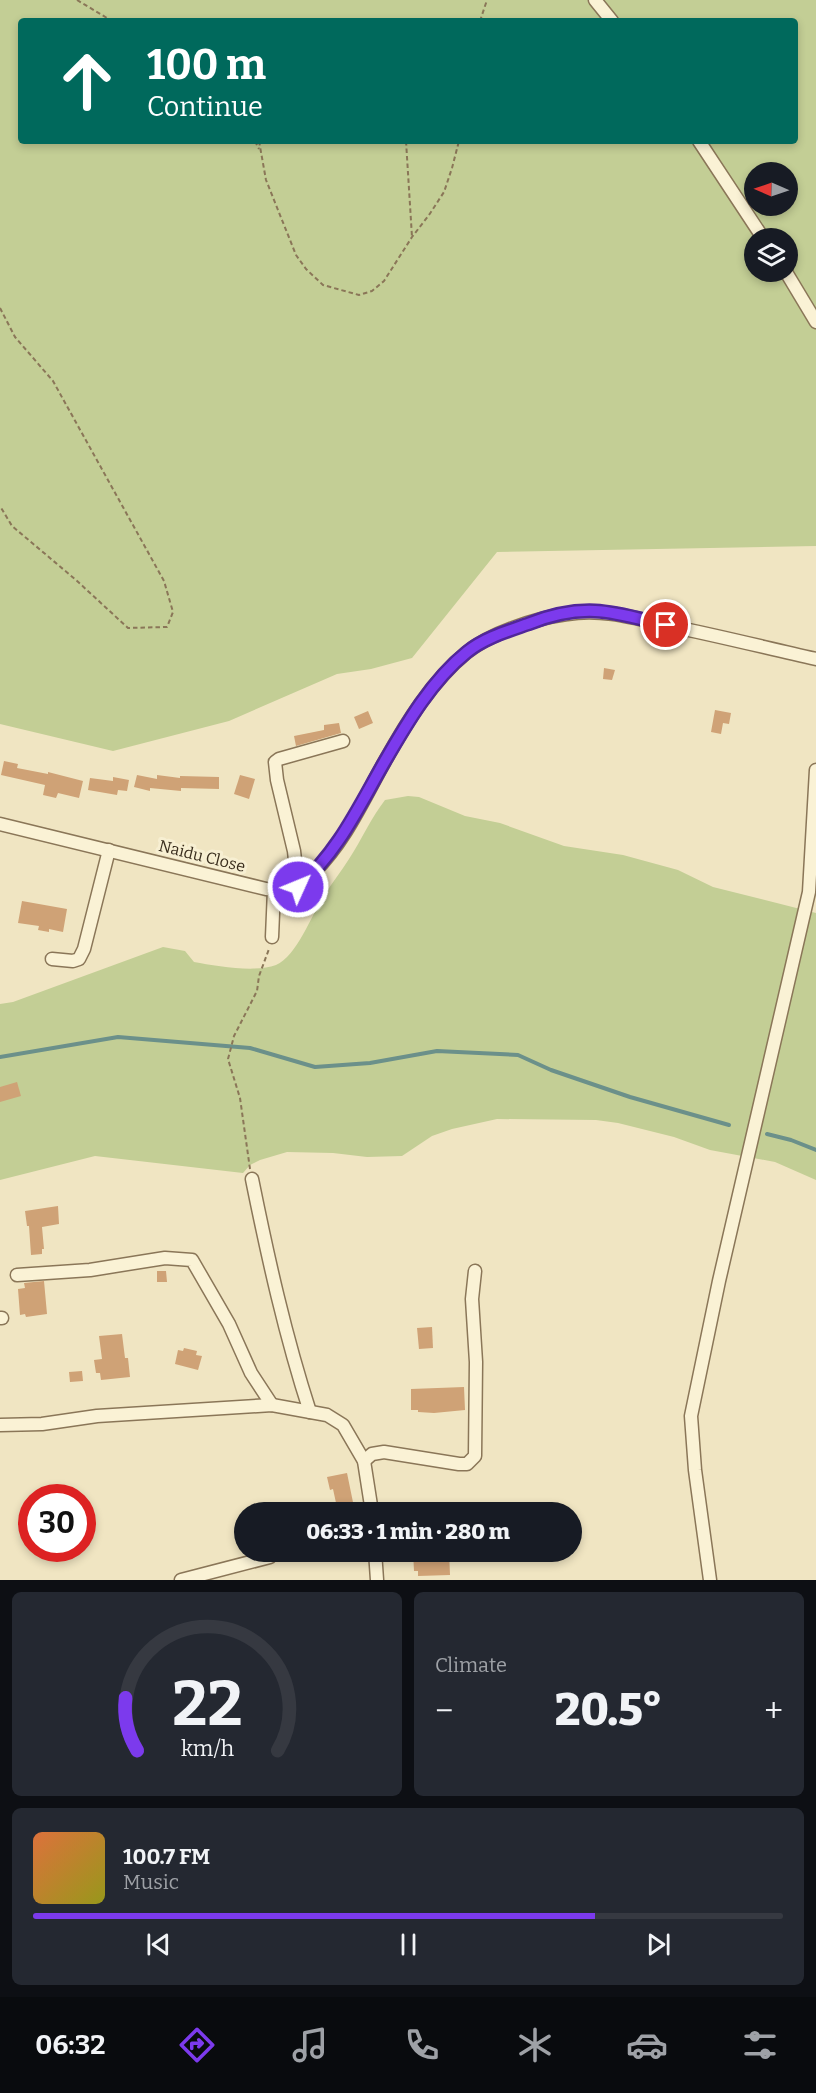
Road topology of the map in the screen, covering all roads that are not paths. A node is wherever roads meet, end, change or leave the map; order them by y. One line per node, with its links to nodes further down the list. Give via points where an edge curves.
1 (595, 0): 2 (street)
2 (610, 18)
3 (701, 144): 4 (street)
4 (756, 228)
5 (792, 282): 6 (street)
6 (816, 322)
7 (816, 659): 12 (street, via 593,611 538,620 510,630 467,652 430,690 338,844)
8 (343, 741): 12 (street, via 275,762)
9 (816, 770): 28 (street, via 809,892 691,1416)
10 (0, 824): 11 (street, Naidu Close)
11 (109, 850): 13 (street, Naidu Close); 15 (street, via 79,959)
12 (298, 887): 13 (street, Naidu Close)
13 (274, 890): 14 (street)
14 (273, 938)
15 (52, 959)
16 (252, 1179): 20 (street, via 291,1353)
17 (475, 1271): 22 (street, via 475,1456 467,1464 459,1464 384,1452 372,1454)
18 (17, 1275): 19 (street, via 90,1270 165,1258 192,1260)
19 (272, 1405): 20 (street); 21 (street)
20 (310, 1412): 22 (street, via 327,1415 343,1425)
21 (0, 1425)
22 (364, 1461): 23 (street)
23 (370, 1502)
24 (251, 1562): 26 (street)
25 (376, 1562): 27 (street)
26 (181, 1580)
27 (377, 1580)
28 (711, 1580)

